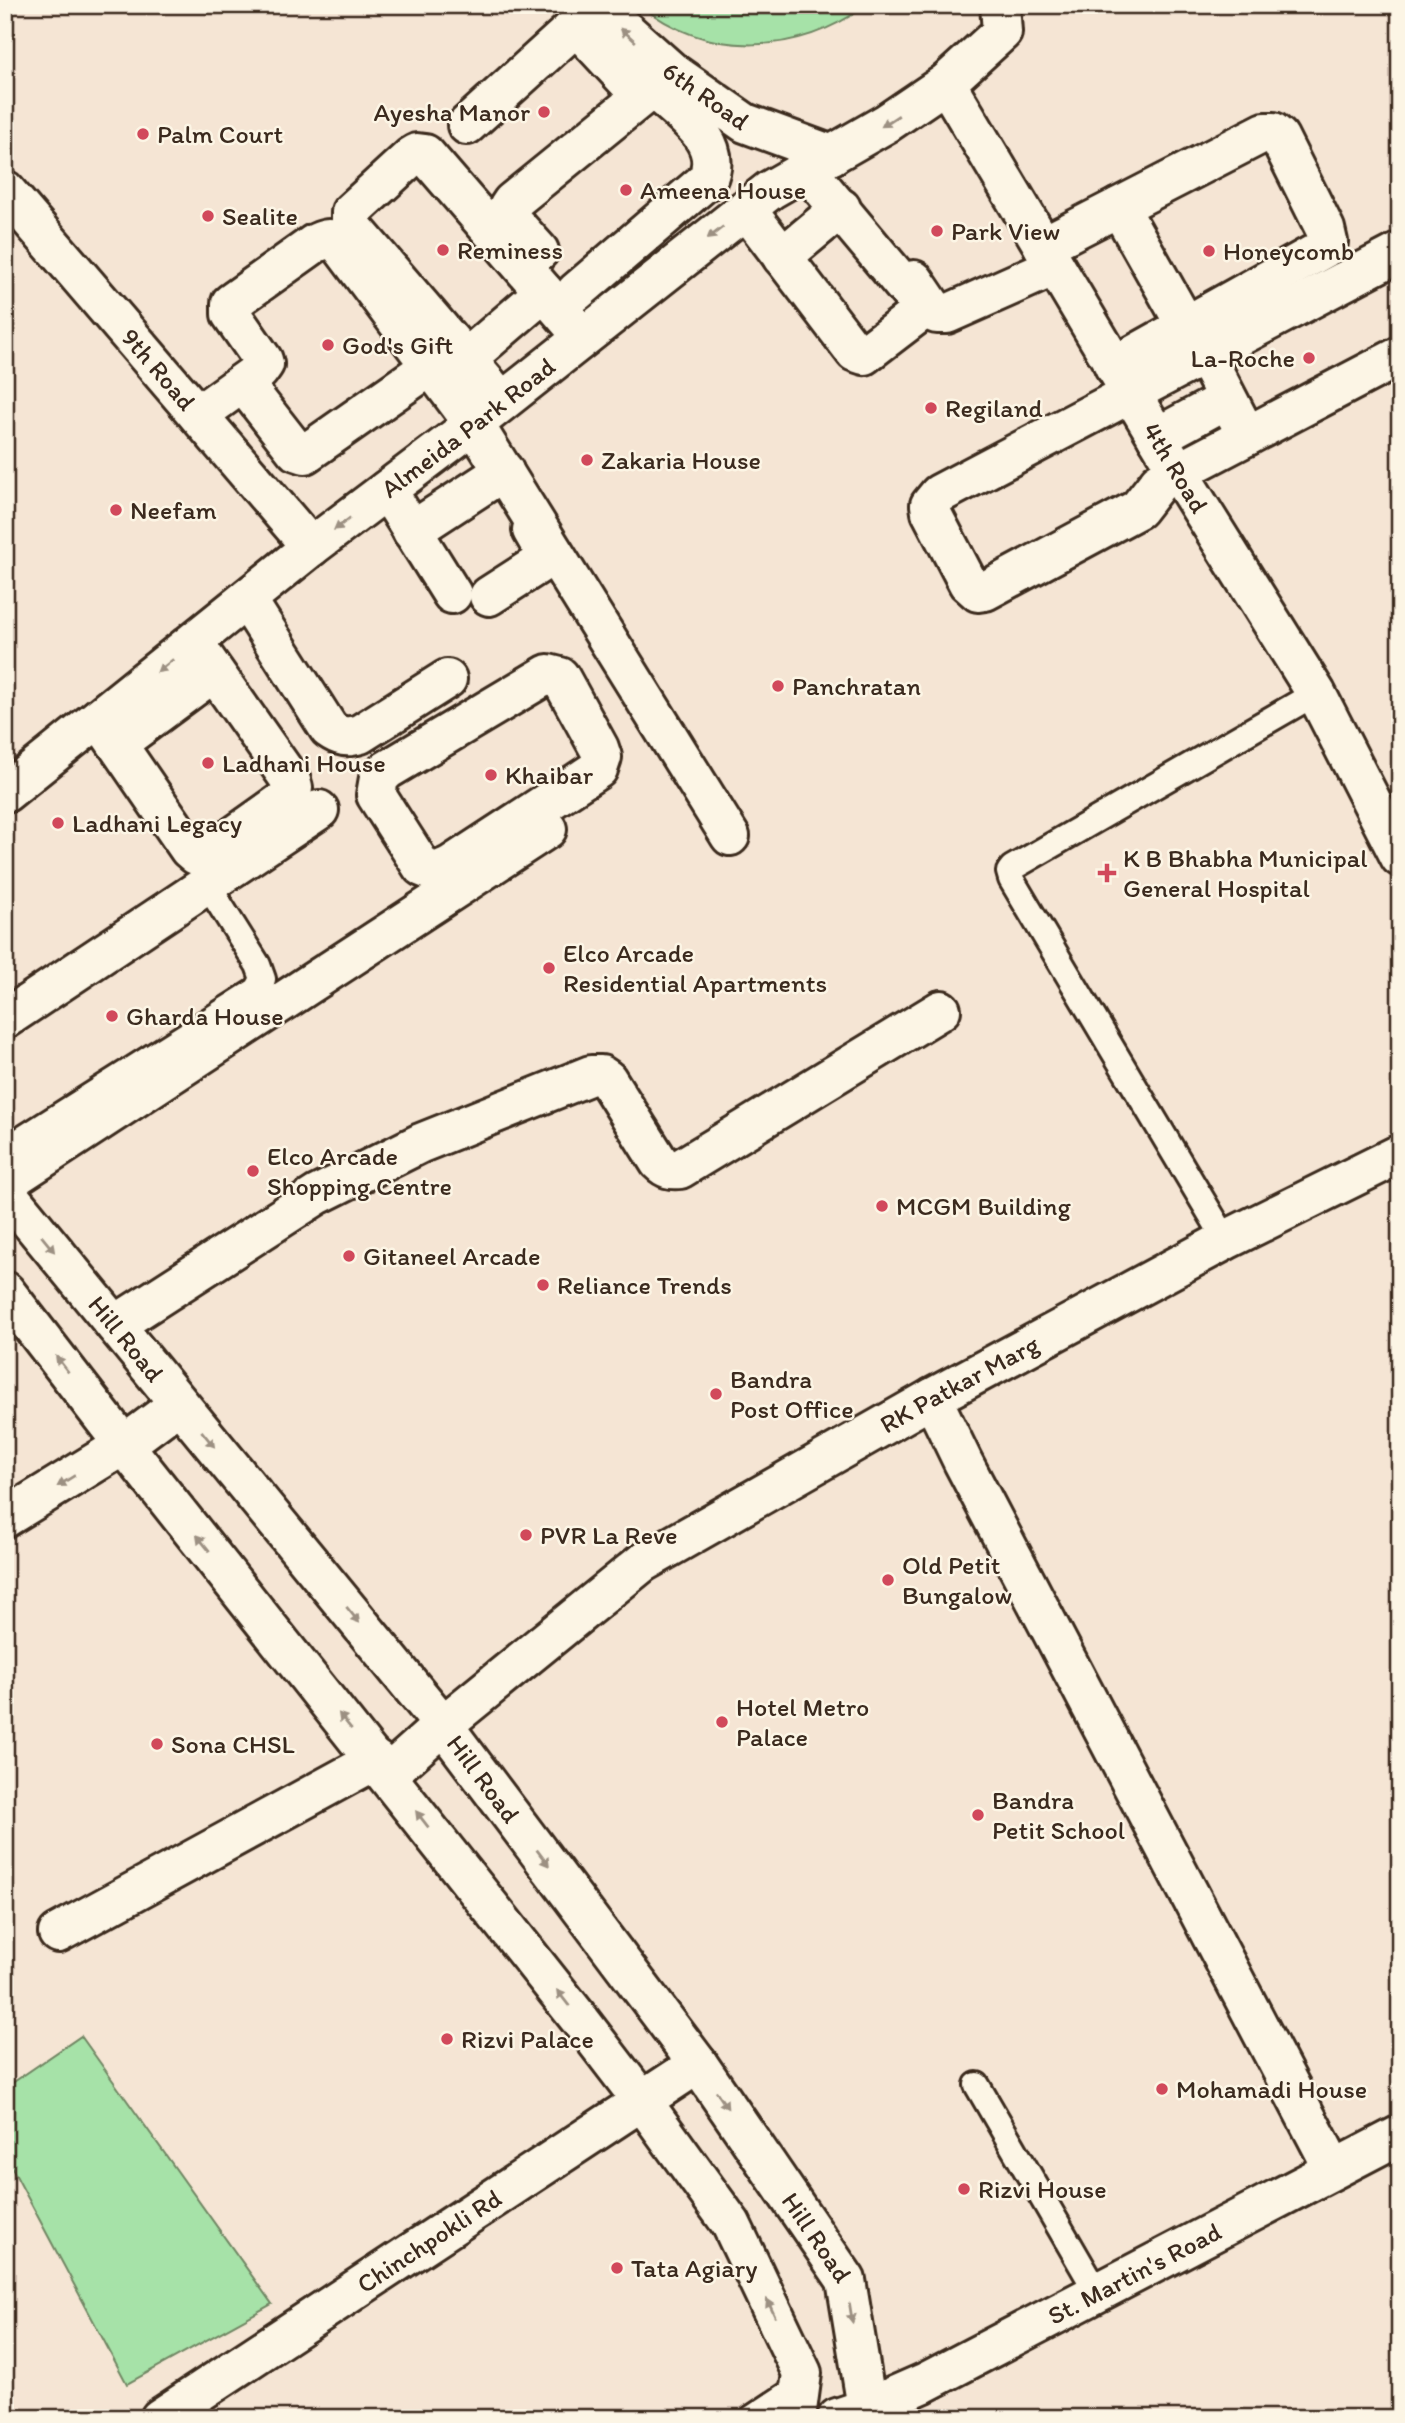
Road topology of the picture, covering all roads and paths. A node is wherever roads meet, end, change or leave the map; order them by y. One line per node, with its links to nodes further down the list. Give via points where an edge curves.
1 (1030, 5): 3 (street)
2 (590, 12): 4 (street, 6th Road); 6 (street)
3 (1001, 19): 5 (street, Almeida Park Road)
4 (654, 77): 7 (street, 6th Road); 8 (street); 16 (street, via 508,208 511,220); 16 (street, via 706,139 711,153 707,180)
5 (946, 83): 7 (street, Almeida Park Road, one-way to 7); 14 (street, 4th Road)
6 (467, 125)
7 (820, 162): 11 (street); 12 (street, Almeida Park Road); 14 (street, via 937,314 947,314)
8 (537, 172)
9 (5, 190): 25 (street, 9th Road)
10 (1119, 207): 14 (street); 18 (street); 18 (street, via 1265,132 1279,137 1328,242)
11 (841, 208): 15 (street); 15 (street, via 918,302 919,313 860,355)
12 (746, 209): 15 (street); 17 (street, Almeida Park Road, one-way to 17)
13 (1400, 252): 18 (street)
14 (1049, 256): 22 (street, 4th Road)
15 (782, 257)
16 (560, 292): 17 (street); 20 (street); 20 (street, via 425,154 412,156 351,212 351,225)
17 (593, 329): 24 (street, Almeida Park Road)
18 (1195, 341): 22 (street); 23 (street)
19 (1400, 356): 26 (street)
20 (448, 363): 21 (street, via 304,454 296,451); 21 (street, via 332,239 314,244 231,303 231,314 264,365); 24 (street)
21 (243, 383): 25 (street)
22 (1119, 388): 27 (street, 4th Road); 29 (street); 29 (street, via 932,499 931,512 968,583 978,592 985,591 1138,509)
23 (1227, 399): 26 (street); 27 (street)
24 (488, 412): 28 (street); 30 (street, Almeida Park Road)
25 (198, 415): 32 (street, 9th Road)
26 (1247, 436): 29 (street)
27 (1157, 437): 29 (street, 4th Road)
28 (501, 473): 31 (street); 34 (street, via 548,558); 37 (street)
29 (1167, 479): 40 (street, 4th Road)
30 (387, 490): 31 (street); 32 (street, Almeida Park Road, one-way to 32)
31 (412, 531): 33 (street)
32 (311, 547): 35 (street, Almeida Park Road)
33 (452, 594)
34 (489, 596)
35 (247, 600): 36 (street, Almeida Park Road); 38 (street, via 329,729 338,736 360,734)
36 (204, 657): 41 (street, Almeida Park Road); 41 (street, via 291,781 289,797 206,856 196,855)
37 (620, 659): 39 (street); 45 (street)
38 (447, 679)
39 (569, 691): 39 (street, via 560,677 548,674 379,778 376,795 422,867 440,871 453,864 597,769 602,757 599,748)
40 (1315, 693): 46 (street, 4th Road); 54 (lane, via 1010,872)
41 (108, 731): 42 (street, Almeida Park Road)
42 (5, 793)
43 (319, 810): 47 (street)
44 (547, 829): 52 (street)
45 (730, 836)
46 (1400, 857)
47 (207, 884): 49 (street); 50 (lane, via 258,965 264,979 257,990)
48 (942, 1010): 56 (street, via 680,1169 659,1162 607,1079 592,1075 421,1143 317,1195)
49 (5, 1019)
50 (5, 1150)
51 (1400, 1154): 54 (street, RK Patkar Marg)
52 (5, 1183)
53 (5, 1191): 56 (street, Hill Road, one-way to 56)
54 (1226, 1240): 57 (street, RK Patkar Marg)
55 (5, 1291): 59 (street, one-way to 55)
56 (114, 1325): 58 (street, Hill Road)
57 (932, 1398): 61 (street, RK Patkar Marg, via 642,1563); 68 (street)
58 (178, 1404): 59 (street); 61 (street, Hill Road, one-way to 61)
59 (124, 1445): 60 (street, one-way to 60); 62 (street, one-way to 59)
60 (5, 1518)
61 (443, 1725): 62 (street, RK Patkar Marg); 64 (street, Hill Road, one-way to 64)
62 (382, 1768): 63 (street, RK Patkar Marg); 66 (street, one-way to 62)
63 (58, 1933)
64 (698, 2064): 66 (street, Chinchpokli Rd); 71 (street, Hill Road, one-way to 71, via 846,2280)
65 (977, 2085): 69 (lane)
66 (642, 2101): 70 (street, one-way to 66, via 802,2373 731,2224); 72 (street, Chinchpokli Rd)
67 (1400, 2134): 68 (street, St. Martin's Road)
68 (1334, 2168): 69 (street, St. Martin's Road)
69 (1097, 2292): 71 (street, St. Martin's Road)
70 (798, 2402): 73 (lane)
71 (857, 2415)
72 (160, 2418)
73 (752, 2418)

